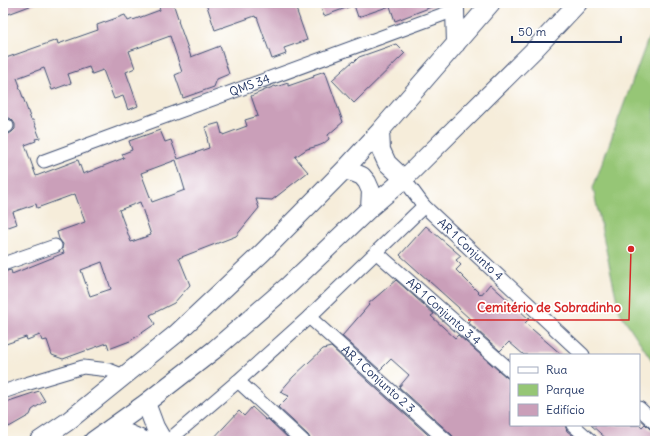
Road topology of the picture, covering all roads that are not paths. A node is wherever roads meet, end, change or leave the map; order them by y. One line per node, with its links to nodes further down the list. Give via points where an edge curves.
1 (578, 3): 8 (main road)
2 (491, 4): 3 (main road); 4 (main road)
3 (454, 7): 4 (main road); 6 (street, QMS 34)
4 (456, 44): 5 (main road)
5 (380, 131): 7 (main road); 8 (main road, via 381,150 387,163)
6 (44, 162)
7 (344, 170): 10 (main road, via 362,176 367,182 371,191); 17 (main road, via 199,313)
8 (404, 179): 9 (street, AR 1 Conjunto 4); 10 (main road)
9 (424, 206): 12 (street); 15 (street, AR 1 Conjunto 4)
10 (370, 208): 20 (main road, via 289,285 214,350)
11 (55, 246): 13 (street)
12 (376, 252): 14 (street); 16 (street, AR 1 Conjunto 3 4)
13 (3, 264)
14 (309, 317): 18 (street); 31 (street, AR 1 Conjunto 2 3)
15 (582, 354)
16 (510, 370)
17 (124, 376): 19 (street, via 109,370 83,367); 25 (main road)
18 (238, 381): 29 (street); 30 (street)
19 (3, 392)
20 (146, 403): 24 (main road); 28 (main road)
21 (640, 409): 22 (street)
22 (655, 423)
23 (574, 426): 32 (street)
24 (111, 428): 26 (main road); 27 (main road)
25 (39, 441)
26 (93, 441)
27 (145, 441)
28 (163, 441)
29 (168, 441)
30 (303, 441)
31 (447, 441)
32 (591, 441)

